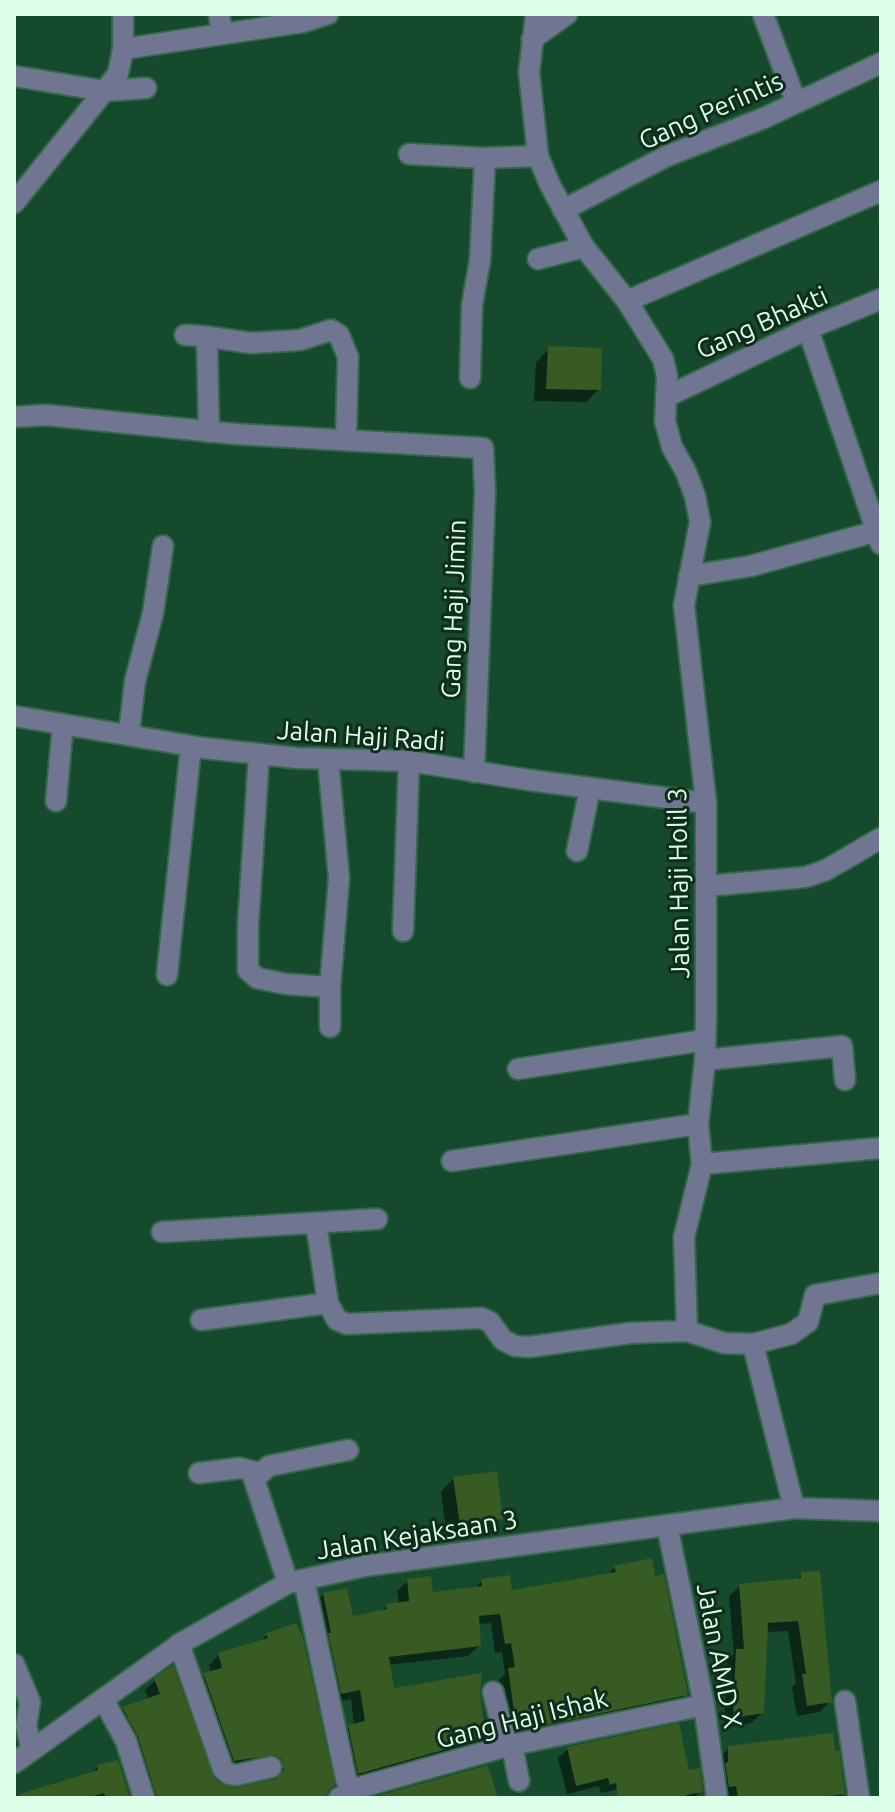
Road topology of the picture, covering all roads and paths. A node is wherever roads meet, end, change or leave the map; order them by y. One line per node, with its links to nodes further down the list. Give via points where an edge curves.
1 (123, 14): 8 (street)
2 (536, 14): 7 (street, Jalan Haji Holil 3)
3 (567, 14): 7 (street)
4 (763, 14): 13 (street)
5 (324, 15): 6 (street)
6 (220, 24): 8 (street)
7 (532, 39): 15 (street, Jalan Haji Holil 3, via 529,72)
8 (123, 49): 12 (street, via 118,74)
9 (881, 63): 13 (street, Gang Perintis)
10 (14, 76): 12 (street)
11 (146, 88): 12 (street)
12 (105, 91): 18 (street)
13 (796, 102): 19 (street, Gang Perintis, via 667,156)
14 (409, 154): 16 (street)
15 (538, 156): 16 (street); 19 (street, Jalan Haji Holil 3)
16 (485, 158): 25 (street)
17 (881, 191): 23 (street)
18 (14, 203)
19 (563, 210): 20 (street, Jalan Haji Holil 3)
20 (584, 247): 21 (street); 23 (street, Jalan Haji Holil 3)
21 (538, 259)
22 (881, 299): 24 (street, Gang Bhakti)
23 (627, 301): 26 (street, Jalan Haji Holil 3, via 663,359)
24 (808, 329): 26 (street, Gang Bhakti); 30 (street)
25 (470, 378)
26 (666, 397): 32 (street, Jalan Haji Holil 3, via 672,447 695,496 700,522)
27 (14, 417): 28 (street, via 46,415)
28 (209, 432): 29 (street); 29 (street, via 207,343 194,336 251,343 300,340 331,330 339,335 348,357)
29 (346, 439): 40 (street, Gang Haji Jimin, via 483,448)
30 (879, 538): 32 (street)
31 (163, 546): 35 (street)
32 (689, 576): 43 (street, Jalan Haji Holil 3, via 686,645)
33 (14, 716): 34 (street, Jalan Haji Radi)
34 (63, 724): 35 (street, Jalan Haji Radi); 42 (street)
35 (129, 734): 36 (street, Jalan Haji Radi)
36 (191, 746): 37 (street, Jalan Haji Radi); 48 (street)
37 (259, 754): 38 (street, Jalan Haji Radi); 49 (street, via 248,970 257,978 285,984)
38 (328, 759): 39 (street, Jalan Haji Radi); 49 (street, via 339,878)
39 (409, 761): 40 (street, Jalan Haji Radi); 47 (street)
40 (474, 772): 41 (street, Jalan Haji Radi)
41 (590, 788): 43 (street, Jalan Haji Radi); 45 (street)
42 (56, 801)
43 (706, 803): 46 (street, Jalan Haji Holil 3)
44 (881, 838): 46 (street, via 806,877)
45 (577, 851)
46 (707, 886): 51 (street, Jalan Haji Holil 3)
47 (403, 931)
48 (167, 975)
49 (330, 987): 50 (street)
50 (330, 1027)
51 (705, 1050): 52 (street); 53 (street, via 842,1046); 54 (street, Jalan Haji Holil 3)
52 (518, 1069)
53 (845, 1080)
54 (698, 1124): 56 (street); 57 (street, Jalan Haji Holil 3)
55 (881, 1148): 57 (street)
56 (452, 1161)
57 (702, 1164): 64 (street, Jalan Haji Holil 3, via 684,1237)
58 (377, 1219): 59 (street)
59 (316, 1223): 60 (street); 62 (street)
60 (162, 1232)
61 (881, 1283): 65 (street, via 815,1295 808,1322 791,1334)
62 (328, 1303): 63 (street); 64 (street, via 337,1320 347,1324 481,1318 515,1346)
63 (201, 1320)
64 (687, 1331): 65 (street, via 724,1343)
65 (753, 1344): 69 (street)
66 (348, 1450): 68 (street, via 269,1466)
67 (199, 1473): 68 (street, via 240,1468)
68 (259, 1473): 72 (street, via 255,1484)
69 (794, 1508): 70 (street, Jalan Kejaksaan 3); 71 (street, Jalan Kejaksaan 3)
70 (881, 1511)
71 (667, 1525): 72 (street, Jalan Kejaksaan 3, via 365,1566); 78 (street, Jalan AMD X)
72 (296, 1582): 73 (street, Jalan Kejaksaan 3); 84 (street, via 350,1787)
73 (179, 1644): 76 (street, Jalan Kejaksaan 3); 82 (street, via 223,1769 237,1775)
74 (14, 1664): 80 (street, via 30,1702 26,1726)
75 (493, 1692): 79 (street)
76 (103, 1699): 80 (street, Jalan Kejaksaan 3); 85 (street, via 126,1741)
77 (845, 1701): 87 (street)
78 (704, 1705): 79 (street, Gang Haji Ishak); 86 (street, Jalan AMD X)
79 (509, 1746): 83 (street); 84 (street, Gang Haji Ishak)
80 (32, 1750): 81 (street, Jalan Kejaksaan 3)
81 (14, 1763)
82 (271, 1767)
83 (519, 1781)
84 (347, 1794)
85 (144, 1798)
86 (717, 1798)
87 (859, 1798)

